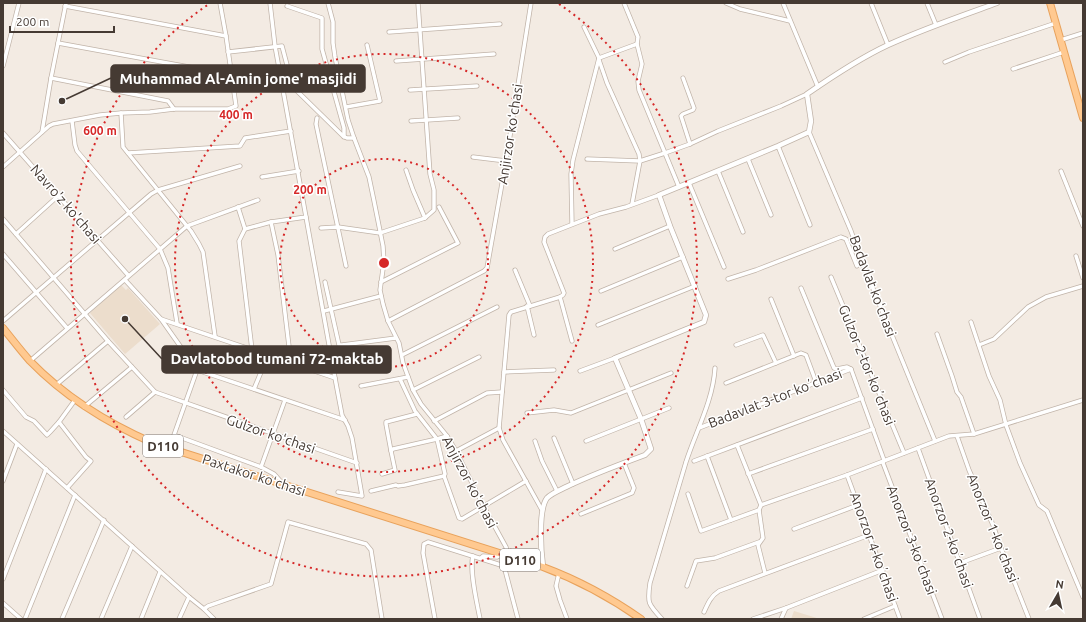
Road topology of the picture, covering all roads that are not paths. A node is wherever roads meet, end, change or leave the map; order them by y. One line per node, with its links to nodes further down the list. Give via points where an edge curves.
1 (19, 3): 38 (street)
2 (220, 3): 24 (street)
3 (270, 3): 30 (street)
4 (328, 3): 48 (street, Anjirzor koʻchasi, via 333,22 335,57)
5 (418, 3): 21 (street)
6 (531, 3): 71 (street, Anjirzor koʻchasi)
7 (624, 3): 27 (street, via 638,37)
8 (726, 3): 16 (street)
9 (783, 3): 16 (street)
10 (871, 3): 29 (street)
11 (927, 3): 19 (street)
12 (997, 3): 19 (street)
13 (1050, 3): 17 (main road)
14 (66, 5): 24 (street); 26 (street)
15 (287, 6): 61 (street, via 322,18 322,50 344,128)
16 (790, 21): 44 (street)
17 (1056, 23): 25 (main road); 37 (street)
18 (500, 24): 21 (street)
19 (936, 26): 29 (street)
20 (584, 27): 34 (street)
21 (420, 30): 22 (street); 35 (street)
22 (389, 32)
23 (1083, 33): 25 (street)
24 (226, 36): 31 (street)
25 (1061, 40): 32 (main road)
26 (58, 43): 40 (street, via 200,69); 41 (street)
27 (637, 44): 34 (street); 67 (street, via 642,64 638,81 639,90)
28 (367, 45): 48 (street, via 380,101)
29 (888, 45): 44 (street, via 852,64)
30 (275, 46): 31 (street); 57 (street); 61 (street, via 282,46 296,90)
31 (228, 52): 40 (street)
32 (1064, 52): 39 (street); 53 (main road)
33 (494, 54): 35 (street)
34 (599, 59): 72 (street); 95 (street, via 573,160)
35 (423, 60): 36 (street); 46 (street)
36 (396, 61)
37 (945, 62)
38 (3, 66)
39 (1013, 68)
40 (232, 72): 49 (street, via 236,106 228,109)
41 (51, 78): 49 (street, via 168,101); 58 (street)
42 (683, 78): 63 (street, via 694,108 681,116)
43 (477, 86): 46 (street)
44 (818, 87): 47 (street)
45 (410, 90): 46 (street)
46 (425, 90): 54 (street)
47 (807, 94): 59 (street, via 811,121); 63 (street)
48 (346, 107): 62 (street, Anjirzor koʻchasi)
49 (174, 109): 50 (street)
50 (120, 114): 55 (street); 66 (street, via 122,141)
51 (317, 118): 100 (street, via 316,124)
52 (458, 118): 54 (street)
53 (1083, 118)
54 (427, 120): 56 (street); 92 (street, via 435,208)
55 (72, 121): 58 (street, via 49,126); 89 (street, via 78,151)
56 (411, 121)
57 (291, 131): 66 (street, via 245,138 240,146); 77 (street)
58 (42, 132): 65 (street)
59 (809, 132): 64 (street); 210 (street, Badavlat koʻchasi)
60 (3, 133): 65 (street, Navro'z ko'chasi)
61 (344, 137): 62 (street)
62 (354, 138): 103 (street, Anjirzor koʻchasi, via 369,176)
63 (690, 144): 67 (street)
64 (778, 146): 70 (street); 96 (street)
65 (21, 152): 74 (street); 84 (street, Navro'z ko'chasi)
66 (128, 153): 82 (street)
67 (665, 153): 72 (street); 81 (street)
68 (473, 157): 71 (street)
69 (587, 159): 72 (street)
70 (748, 159): 78 (street); 90 (street)
71 (506, 160): 139 (street, Anjirzor koʻchasi, via 488,265 484,272)
72 (640, 161): 86 (street)
73 (240, 166): 82 (street)
74 (3, 168)
75 (406, 170): 92 (street)
76 (1061, 170): 99 (street)
77 (299, 171): 79 (street); 91 (street)
78 (718, 171): 80 (street); 104 (street)
79 (262, 177)
80 (689, 183): 81 (street); 114 (street)
81 (679, 187): 83 (street)
82 (158, 190): 89 (street); 97 (street)
83 (659, 194): 86 (street); 98 (street)
84 (58, 196): 105 (street); 106 (street, Navro'z ko'chasi)
85 (258, 200): 87 (street)
86 (632, 204): 95 (street)
87 (238, 207): 97 (street); 102 (street)
88 (439, 207): 123 (street, via 458,243)
89 (129, 212): 106 (street); 107 (street)
90 (771, 215)
91 (306, 217): 94 (street); 135 (street)
92 (425, 218): 103 (street)
93 (3, 219): 105 (street)
94 (271, 222): 102 (street); 160 (street, via 278,255)
95 (572, 224): 130 (street, via 548,234 544,242 564,293)
96 (810, 225)
97 (187, 226): 107 (street); 147 (street, via 203,252)
98 (670, 226): 108 (street); 111 (street)
99 (1083, 226)
100 (338, 227): 101 (street); 103 (street); 112 (street)
101 (320, 228)
102 (245, 229): 153 (street, via 239,241)
103 (380, 232): 123 (street, Anjirzor koʻchasi, via 384,262)
104 (743, 232)
105 (16, 234): 117 (street)
106 (97, 239): 116 (street, Navro'z ko'chasi); 117 (street)
107 (160, 249): 116 (street); 141 (street, via 168,268)
108 (615, 249)
109 (3, 254): 128 (street)
110 (1076, 256): 119 (street)
111 (683, 257): 124 (street); 127 (street)
112 (346, 266)
113 (856, 266): 120 (street, via 846,239 841,237)
114 (724, 267)
115 (515, 270): 132 (street)
116 (128, 275): 121 (street)
117 (54, 277): 128 (street); 136 (street)
118 (831, 277): 216 (street, Gulzor 2-tor koʼchasi)
119 (1083, 278)
120 (728, 279)
121 (125, 280): 136 (street); 137 (street)
122 (325, 282): 134 (street)
123 (382, 282): 129 (street, Anjirzor koʻchasi)
124 (695, 286): 142 (street); 158 (street, via 706,315 704,322)
125 (1083, 286): 152 (street, via 1046,297 1025,309 994,339)
126 (801, 288): 164 (street, via 834,368)
127 (601, 291)
128 (36, 293): 138 (street); 144 (street)
129 (381, 296): 134 (street); 139 (street, Anjirzor koʻchasi)
130 (560, 297): 132 (street); 150 (street)
131 (771, 300): 156 (street)
132 (529, 306): 146 (street); 168 (street, via 509,315)
133 (496, 307): 155 (street)
134 (331, 310): 135 (street); 148 (street, via 337,343 340,345)
135 (324, 311): 171 (street)
136 (85, 314): 144 (street); 149 (street)
137 (161, 319): 141 (street); 165 (street)
138 (3, 321)
139 (388, 321): 148 (street, Anjirzor koʻchasi)
140 (971, 322): 152 (street)
141 (176, 323): 147 (street)
142 (598, 325)
143 (3, 328): 159 (main road, Paxtakor koʻchasi / D110)
144 (67, 328): 159 (street)
145 (937, 334): 203 (street)
146 (534, 335)
147 (215, 336): 153 (street)
148 (396, 338): 155 (street, Anjirzor koʻchasi)
149 (108, 341): 162 (street); 175 (street)
150 (572, 341)
151 (736, 345): 161 (street, via 763,335)
152 (979, 345): 197 (street, via 1000,400)
153 (252, 350): 154 (street)
154 (268, 355): 160 (street); 177 (street)
155 (402, 355): 170 (street, Anjirzor koʻchasi)
156 (794, 356): 161 (street); 173 (street, via 806,356)
157 (479, 357): 179 (street)
158 (615, 358): 167 (street); 180 (street)
159 (30, 361): 175 (main road, Paxtakor koʻchasi / D110)
160 (290, 363): 171 (street)
161 (776, 363): 174 (street)
162 (132, 367): 181 (street); 188 (street)
163 (715, 368): 199 (street)
164 (850, 369): 173 (street, Badavlat 3-tor koʼchasi); 183 (street, Аnorzor 3-koʼchasi)
165 (197, 370): 177 (street); 187 (street)
166 (554, 370): 168 (street)
167 (580, 371)
168 (504, 372): 182 (street)
169 (671, 373): 180 (street)
170 (408, 377): 172 (street); 179 (street, Anjirzor koʻchasi)
171 (335, 378): 194 (street)
172 (400, 379): 176 (street); 191 (street)
173 (816, 382): 199 (street, Badavlat 3-tor koʼchasi)
174 (726, 383)
175 (56, 385): 184 (main road, Paxtakor koʻchasi / D110)
176 (361, 386)
177 (254, 389): 185 (street)
178 (3, 390): 196 (street, via 26,417 34,421 47,435)
179 (413, 390): 195 (street, Anjirzor koʻchasi)
180 (628, 390): 190 (street, via 571,413 554,410); 193 (street)
181 (155, 392): 187 (street, Gulzor koʻchasi); 192 (street)
182 (502, 392): 195 (street, via 487,393); 198 (street)
183 (862, 398): 200 (street, Аnorzor 3-koʼchasi); 212 (street)
184 (75, 400): 188 (main road, Paxtakor koʻchasi / D110); 196 (street)
185 (285, 400): 194 (street); 202 (street)
186 (1083, 400): 197 (street)
187 (185, 404): 202 (street, Gulzor koʻchasi); 222 (street, via 174,435)
188 (84, 407): 230 (main road, Paxtakor koʻchasi / D110, via 118,427 152,442)
189 (669, 408): 193 (street)
190 (527, 413)
191 (417, 414): 207 (street); 214 (street, via 386,422)
192 (126, 417)
193 (641, 419): 209 (street); 221 (street, via 651,449 645,455)
194 (345, 420): 220 (street)
195 (434, 421): 204 (street, Anjirzor koʻchasi)
196 (59, 422): 232 (street, via 91,461)
197 (1006, 425): 203 (street); 262 (street, via 1020,463 1039,505 1047,510)
198 (500, 428): 215 (street); 229 (street, via 503,440)
199 (700, 428): 282 (street, via 687,460 650,583 648,603)
200 (873, 429): 218 (street, Аnorzor 3-koʼchasi); 225 (street)
201 (3, 431): 211 (street)
202 (272, 434): 220 (street, Gulzor koʻchasi); 222 (street)
203 (974, 434): 205 (street)
204 (446, 436): 207 (street); 215 (street, Anjirzor koʻchasi)
205 (957, 436): 210 (street); 250 (street, Аnorzor 1-koʼchasi)
206 (554, 438): 231 (street)
207 (437, 439): 214 (street); 227 (street)
208 (535, 441): 234 (street)
209 (586, 441)
210 (935, 441): 213 (street)
211 (17, 444): 223 (street); 228 (street)
212 (737, 445): 217 (street); 225 (street)
213 (918, 448): 216 (street); 254 (street, Аnorzor 2-koʼchasi)
214 (391, 451): 224 (street, via 395,470)
215 (456, 451): 240 (street, Anjirzor koʻchasi)
216 (904, 453): 218 (street)
217 (707, 456): 219 (street); 245 (street)
218 (884, 460): 226 (street); 287 (street, Аnorzor 3-koʼchasi)
219 (694, 461)
220 (357, 463): 235 (street, via 362,496)
221 (624, 463): 231 (street); 243 (street, via 634,488 632,493)
222 (261, 467): 230 (street, via 274,474)
223 (46, 469): 232 (street); 260 (street)
224 (382, 474)
225 (748, 474): 238 (street)
226 (847, 475): 238 (street); 239 (street, Аnorzor 4-koʼchasi)
227 (444, 476): 233 (street); 240 (street, via 459,518 462,519)
228 (3, 481)
229 (526, 482): 240 (street); 241 (street)
230 (282, 484): 251 (main road, Paxtakor koʻchasi / D110)
231 (573, 484): 234 (street)
232 (67, 488): 237 (street)
233 (371, 491)
234 (557, 491): 241 (street, via 547,498)
235 (338, 492)
236 (688, 494): 245 (street, via 701,531)
237 (75, 496): 244 (street); 270 (street)
238 (761, 505): 242 (street)
239 (858, 505): 246 (street); 247 (street, Аnorzor 4-koʼchasi)
240 (484, 507): 251 (street, Anjirzor koʻchasi, via 506,547)
241 (542, 510): 255 (street, via 541,541)
242 (759, 510): 245 (street); 248 (street, via 763,538)
243 (581, 514)
244 (104, 520): 249 (street); 271 (street)
245 (731, 520)
246 (794, 529)
247 (869, 535): 256 (street, Аnorzor 4-koʼchasi); 259 (street)
248 (759, 542): 259 (street); 261 (street, via 715,558 696,561)
249 (132, 546): 257 (street); 272 (street)
250 (1001, 548): 254 (street); 289 (street, Аnorzor 1-koʼchasi)
251 (505, 555): 253 (street); 255 (main road, D110)
252 (473, 556): 253 (street); 277 (street, via 428,542 424,544 426,573); 278 (street, via 473,576)
253 (481, 558): 279 (street, via 504,566)
254 (960, 563): 288 (street, Аnorzor 2-koʼchasi)
255 (544, 567): 258 (main road, D110)
256 (883, 570): 265 (street, Аnorzor 4-koʼchasi); 266 (street)
257 (160, 572): 263 (street); 273 (street)
258 (559, 573): 280 (street, via 556,586); 281 (main road, D110, via 597,591)
259 (765, 573): 268 (street, via 714,594)
260 (3, 579)
261 (686, 586)
262 (1083, 597)
263 (189, 598): 267 (street); 274 (street)
264 (3, 603): 269 (street)
265 (895, 606): 285 (street); 286 (street, Аnorzor 4-koʼchasi)
266 (786, 608): 283 (street); 284 (street)
267 (204, 609): 275 (street); 276 (street, via 271,584 288,522 369,546)
268 (704, 612)
269 (21, 619)
270 (25, 619)
271 (62, 619)
272 (101, 619)
273 (141, 619)
274 (179, 619)
275 (214, 619)
276 (382, 619)
277 (435, 619)
278 (480, 619)
279 (518, 619)
280 (567, 619)
281 (641, 619)
282 (662, 619)
283 (753, 619)
284 (781, 619)
285 (864, 619)
286 (900, 619)
287 (942, 619)
288 (980, 619)
289 (1029, 619)

